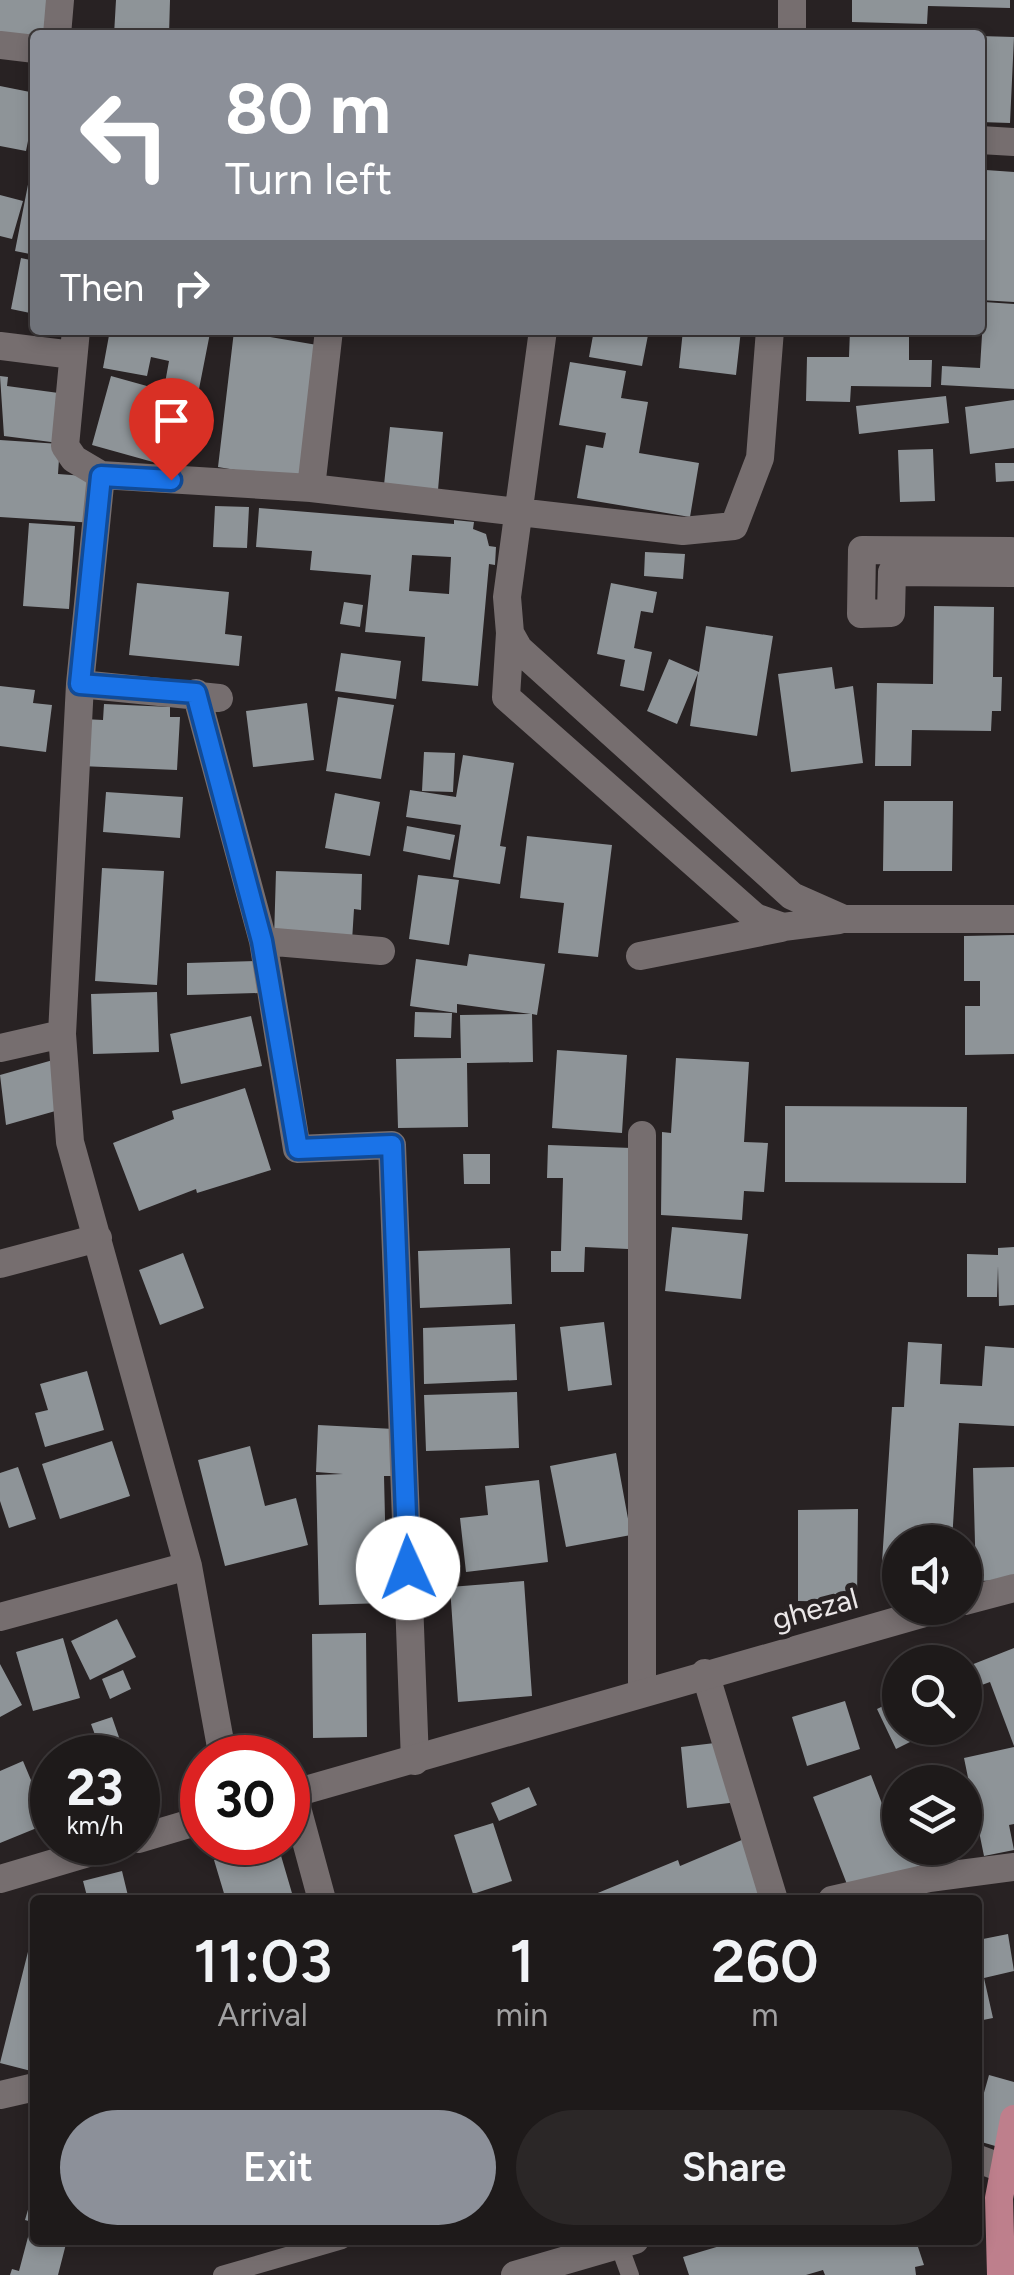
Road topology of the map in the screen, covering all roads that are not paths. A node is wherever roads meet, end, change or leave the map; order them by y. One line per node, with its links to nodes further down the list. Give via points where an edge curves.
1 (60, 0): 3 (street)
2 (792, 0): 4 (street)
3 (58, 30)
4 (792, 30)
5 (0, 46): 6 (street)
6 (30, 48)
7 (985, 140): 8 (street)
8 (1014, 142)
9 (328, 335): 15 (street)
10 (543, 335): 16 (street)
11 (770, 335): 16 (street, via 760,458 734,526 683,531)
12 (74, 342): 13 (street); 14 (street, via 66,446)
13 (0, 346)
14 (101, 476): 15 (street); 19 (street)
15 (311, 488): 16 (street)
16 (520, 511): 18 (street, via 507,598)
17 (1013, 573): 17 (street, via 892,572 892,613 861,614 862,550 1011,551)
18 (510, 633): 21 (street, via 551,681 756,867 792,896); 22 (street, via 506,697 755,917)
19 (80, 684): 23 (street, via 208,695); 26 (street)
20 (1014, 919): 21 (street)
21 (844, 920): 22 (street)
22 (783, 928): 25 (street)
23 (262, 941): 24 (street); 39 (street, via 298,1149 392,1145)
24 (380, 951)
25 (640, 956)
26 (62, 1034): 27 (street); 29 (street, via 70,1142)
27 (0, 1048)
28 (642, 1134): 37 (street)
29 (98, 1238): 30 (street); 31 (street)
30 (0, 1264)
31 (188, 1566): 34 (street); 38 (street)
32 (1014, 1588): 33 (street)
33 (982, 1596)
34 (0, 1616)
35 (882, 1624): 36 (street, ghezal)
36 (705, 1673): 37 (street, ghezal); 46 (street)
37 (642, 1690): 39 (street, ghezal)
38 (219, 1735)
39 (415, 1761): 40 (street, ghezal)
40 (310, 1789)
41 (310, 1860): 45 (street)
42 (49, 1865): 44 (street)
43 (1014, 1866): 47 (street)
44 (0, 1880)
45 (320, 1895)
46 (772, 1895)
47 (854, 1895)
48 (30, 2088): 49 (street)
49 (0, 2096)
50 (1014, 2119): 52 (main road)
51 (982, 2161): 52 (street)
52 (1011, 2176): 56 (main road, via 999,2198)
53 (325, 2245): 57 (lane)
54 (627, 2245): 59 (lane)
55 (589, 2246): 58 (street)
56 (1001, 2274)
57 (222, 2275)
58 (515, 2275)
59 (630, 2275)

